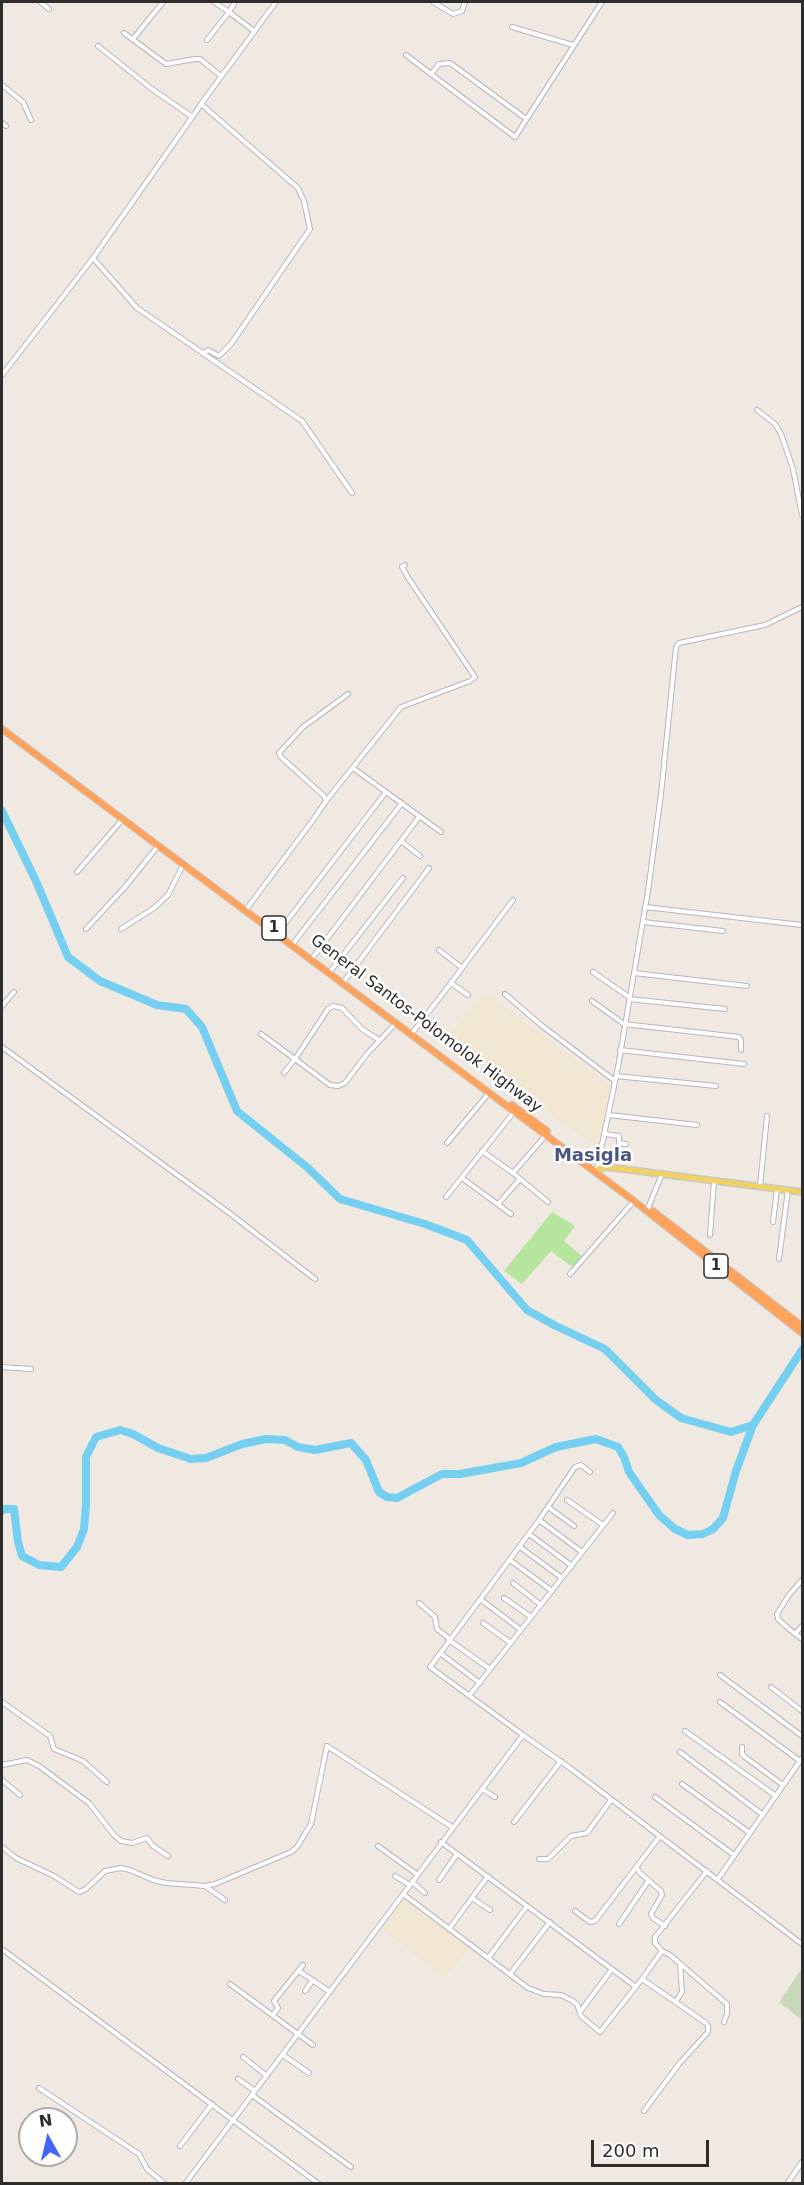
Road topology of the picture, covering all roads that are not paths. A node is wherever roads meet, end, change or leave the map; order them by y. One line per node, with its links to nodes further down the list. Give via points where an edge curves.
1 (40, 2): 9 (street)
2 (163, 2): 14 (street)
3 (214, 2): 10 (street)
4 (235, 2): 10 (street)
5 (276, 2): 12 (street)
6 (433, 2): 7 (street, via 453,14 462,11)
7 (465, 2)
8 (602, 2): 16 (street)
9 (49, 9)
10 (229, 12): 12 (street); 15 (street)
11 (512, 27): 16 (street)
12 (254, 31): 20 (street)
13 (124, 33): 14 (street)
14 (133, 39): 20 (street, via 166,64 200,59)
15 (207, 40)
16 (573, 45): 24 (street)
17 (98, 46): 23 (street)
18 (406, 55): 19 (street)
19 (431, 74): 24 (street, via 440,63 450,63); 24 (street, via 515,137)
20 (221, 76): 22 (street)
21 (2, 85): 25 (street, via 23,102)
22 (201, 104): 23 (street); 27 (street, via 298,188 310,225 231,344 219,356 208,350)
23 (193, 116): 26 (street)
24 (525, 118)
25 (31, 120)
26 (93, 258): 27 (street, via 137,308); 28 (street)
27 (204, 353): 30 (street, via 302,421)
28 (2, 375)
29 (757, 411): 31 (street, via 775,424 781,434)
30 (352, 493)
31 (802, 515)
32 (405, 565): 37 (street, via 402,567 409,579 475,677 403,705)
33 (802, 607): 52 (street, via 765,625 677,645)
34 (348, 694): 39 (street, via 303,727 279,753)
35 (2, 725): 53 (highway, 1)
36 (2, 729): 42 (highway, 1)
37 (354, 768): 38 (street); 39 (street)
38 (386, 792): 40 (street); 59 (street)
39 (326, 801): 53 (street)
40 (402, 803): 41 (street); 60 (street)
41 (419, 817): 43 (street); 44 (street)
42 (123, 819): 45 (highway, 1); 49 (street)
43 (441, 832)
44 (401, 841): 46 (street); 62 (street)
45 (158, 846): 47 (highway, 1); 56 (street)
46 (420, 856)
47 (183, 864): 53 (highway, 1); 57 (street, via 168,895)
48 (429, 868): 67 (street)
49 (77, 872)
50 (403, 878): 64 (street)
51 (513, 900): 63 (street)
52 (645, 907): 54 (street); 55 (street)
53 (246, 909): 59 (highway, 1)
54 (643, 922): 58 (street); 66 (street)
55 (802, 926)
56 (86, 929)
57 (121, 929)
58 (723, 931)
59 (278, 933): 60 (highway, 1)
60 (293, 944): 62 (highway, 1)
61 (439, 950): 63 (street)
62 (312, 959): 64 (highway, 1)
63 (462, 968): 68 (street)
64 (330, 972): 67 (highway, General Santos-Polomolok Highway / 1); 77 (highway, 1)
65 (593, 972): 73 (street)
66 (634, 973): 69 (street); 73 (street)
67 (345, 980): 79 (highway, General Santos-Polomolok Highway / 1)
68 (451, 983): 72 (street); 79 (street)
69 (747, 986)
70 (14, 992): 75 (street)
71 (505, 994): 88 (street)
72 (468, 995)
73 (629, 998): 76 (street); 78 (street)
74 (592, 1001): 78 (street)
75 (2, 1006)
76 (724, 1010)
77 (396, 1023): 81 (street); 90 (highway, 1)
78 (624, 1024): 83 (street); 84 (street, via 739,1037)
79 (414, 1032): 100 (highway, General Santos-Polomolok Highway / 1)
80 (261, 1034): 85 (street)
81 (379, 1040): 85 (street, via 345,1083 338,1086 330,1085); 85 (street, via 342,1008 333,1006)
82 (2, 1047): 120 (street)
83 (620, 1050): 86 (street); 88 (street)
84 (741, 1050)
85 (295, 1059): 87 (street)
86 (744, 1064)
87 (284, 1073)
88 (616, 1078): 89 (street); 92 (street)
89 (716, 1086)
90 (489, 1093): 91 (highway, 1); 97 (street)
91 (514, 1112): 96 (highway, 1); 99 (street)
92 (609, 1115): 94 (street); 95 (street)
93 (767, 1116): 106 (street)
94 (698, 1125)
95 (605, 1134): 98 (street, via 619,1136 619,1143); 100 (street)
96 (546, 1136): 100 (highway, 1); 101 (street)
97 (447, 1143)
98 (626, 1144)
99 (482, 1151): 101 (street); 103 (street)
100 (596, 1171): 102 (main road, via 607,1167); 111 (highway, 1); 114 (highway, General Santos-Polomolok Highway / 1)
101 (513, 1173): 104 (street)
102 (662, 1174): 105 (main road); 114 (street)
103 (462, 1178): 110 (street); 113 (street)
104 (519, 1179): 112 (street); 113 (street)
105 (714, 1180): 106 (main road); 117 (street)
106 (760, 1186): 107 (main road)
107 (777, 1188): 108 (main road); 116 (street)
108 (788, 1190): 109 (main road); 118 (street)
109 (802, 1192)
110 (446, 1197)
111 (634, 1201): 119 (street); 121 (highway, 1)
112 (548, 1202)
113 (498, 1204): 115 (street)
114 (648, 1208): 121 (highway, General Santos-Polomolok Highway / 1)
115 (512, 1214)
116 (772, 1222)
117 (710, 1235)
118 (779, 1259)
119 (570, 1274)
120 (315, 1279)
121 (801, 1328)
122 (2, 1367): 123 (street)
123 (31, 1369)
124 (590, 1472): 126 (street, via 581,1465 575,1467)
125 (567, 1500): 129 (street)
126 (548, 1507): 128 (street); 130 (street)
127 (613, 1513): 129 (street)
128 (539, 1520): 131 (street); 133 (street)
129 (603, 1525): 133 (street)
130 (574, 1526)
131 (529, 1534): 132 (street); 135 (street)
132 (520, 1547): 134 (street); 136 (street)
133 (582, 1552): 135 (street)
134 (510, 1560): 139 (street); 141 (street)
135 (572, 1566): 136 (street)
136 (562, 1578): 139 (street)
137 (802, 1580): 148 (street, via 777,1614)
138 (513, 1583): 143 (street)
139 (552, 1591): 143 (street)
140 (504, 1598): 144 (street)
141 (480, 1599): 147 (street); 149 (street)
142 (419, 1603): 149 (street, via 435,1617 437,1629)
143 (541, 1605): 144 (street)
144 (531, 1617): 147 (street)
145 (483, 1623): 151 (street)
146 (802, 1626): 148 (street)
147 (521, 1630): 151 (street)
148 (795, 1634): 150 (street)
149 (450, 1639): 152 (street); 153 (street)
150 (802, 1639)
151 (511, 1643): 153 (street)
152 (440, 1653): 155 (street); 157 (street, via 429,1667)
153 (490, 1669): 155 (street)
154 (720, 1675): 163 (street)
155 (480, 1683): 157 (street)
156 (771, 1687): 160 (street)
157 (470, 1696): 162 (street)
158 (2, 1702): 170 (street, via 50,1736 54,1749 82,1761)
159 (720, 1702): 166 (street)
160 (802, 1711)
161 (685, 1731): 175 (street)
162 (523, 1735): 167 (street); 173 (street)
163 (802, 1736)
164 (742, 1747): 172 (street, via 745,1757)
165 (680, 1752): 179 (street)
166 (801, 1759): 172 (street)
167 (561, 1761): 178 (street); 180 (street)
168 (2, 1765): 189 (street, via 27,1760 39,1766 89,1803 121,1841 132,1843 147,1838)
169 (2, 1780): 174 (street)
170 (107, 1782)
171 (682, 1784): 182 (street)
172 (783, 1785): 175 (street)
173 (482, 1789): 176 (street); 181 (street)
174 (20, 1795)
175 (776, 1796): 179 (street)
176 (495, 1797)
177 (656, 1797): 188 (street)
178 (611, 1800): 183 (street); 190 (street, via 587,1833 571,1836 548,1859)
179 (763, 1815): 182 (street)
180 (514, 1822)
181 (452, 1827): 184 (street); 200 (street, via 327,1746 311,1824 297,1847)
182 (750, 1833): 188 (street)
183 (660, 1836): 191 (street); 192 (street)
184 (441, 1842): 187 (street); 193 (street)
185 (378, 1846): 193 (street)
186 (2, 1847): 200 (street, via 79,1892 105,1871 121,1868 153,1880)
187 (457, 1854): 195 (street); 197 (street)
188 (734, 1855): 196 (street)
189 (168, 1856)
190 (539, 1859)
191 (637, 1868): 198 (street); 207 (street, via 595,1921 590,1922)
192 (707, 1871): 196 (street); 210 (street)
193 (418, 1875): 199 (street)
194 (395, 1876): 199 (street)
195 (488, 1876): 203 (street); 205 (street)
196 (718, 1879): 212 (street)
197 (439, 1880)
198 (649, 1880): 209 (street); 210 (street, via 662,1893 652,1916)
199 (411, 1884): 201 (street); 202 (street)
200 (205, 1886): 204 (street)
201 (425, 1893)
202 (403, 1894): 211 (street); 226 (street)
203 (472, 1898): 206 (street); 211 (street)
204 (225, 1900)
205 (527, 1906): 208 (street); 215 (street)
206 (490, 1910)
207 (575, 1911)
208 (550, 1922): 218 (street); 220 (street)
209 (619, 1924)
210 (664, 1926): 214 (street, via 655,1937)
211 (449, 1929): 215 (street)
212 (802, 1944)
213 (2, 1949): 240 (street)
214 (662, 1951): 216 (street); 221 (street)
215 (489, 1958): 220 (street)
216 (680, 1964): 227 (street, via 682,1992); 230 (street, via 727,2004)
217 (303, 1965): 219 (street)
218 (612, 1969): 224 (street); 228 (street)
219 (299, 1971): 222 (street); 229 (street, via 274,2001 278,2008)
220 (510, 1974): 228 (street, via 537,1992 564,1996 577,2004)
221 (642, 1979): 224 (street); 227 (street)
222 (313, 1980): 225 (street); 226 (street)
223 (230, 1984): 229 (street)
224 (636, 1987): 228 (street, via 600,2032)
225 (305, 1991)
226 (330, 1992): 231 (street)
227 (676, 2001): 241 (street, via 709,2029)
228 (579, 2012)
229 (273, 2015): 231 (street)
230 (724, 2022)
231 (298, 2033): 232 (street); 233 (street)
232 (313, 2045)
233 (283, 2055): 235 (street); 236 (street)
234 (243, 2057): 236 (street)
235 (309, 2073)
236 (267, 2076): 239 (street)
237 (238, 2079): 239 (street)
238 (39, 2088): 246 (street, via 139,2154 147,2169)
239 (253, 2093): 242 (street); 245 (street)
240 (212, 2104): 242 (street); 243 (street)
241 (644, 2111)
242 (232, 2119): 247 (street); 248 (street)
243 (180, 2146)
244 (802, 2162): 249 (street)
245 (351, 2167)
246 (165, 2184)
247 (185, 2184)
248 (319, 2184)
249 (787, 2184)

